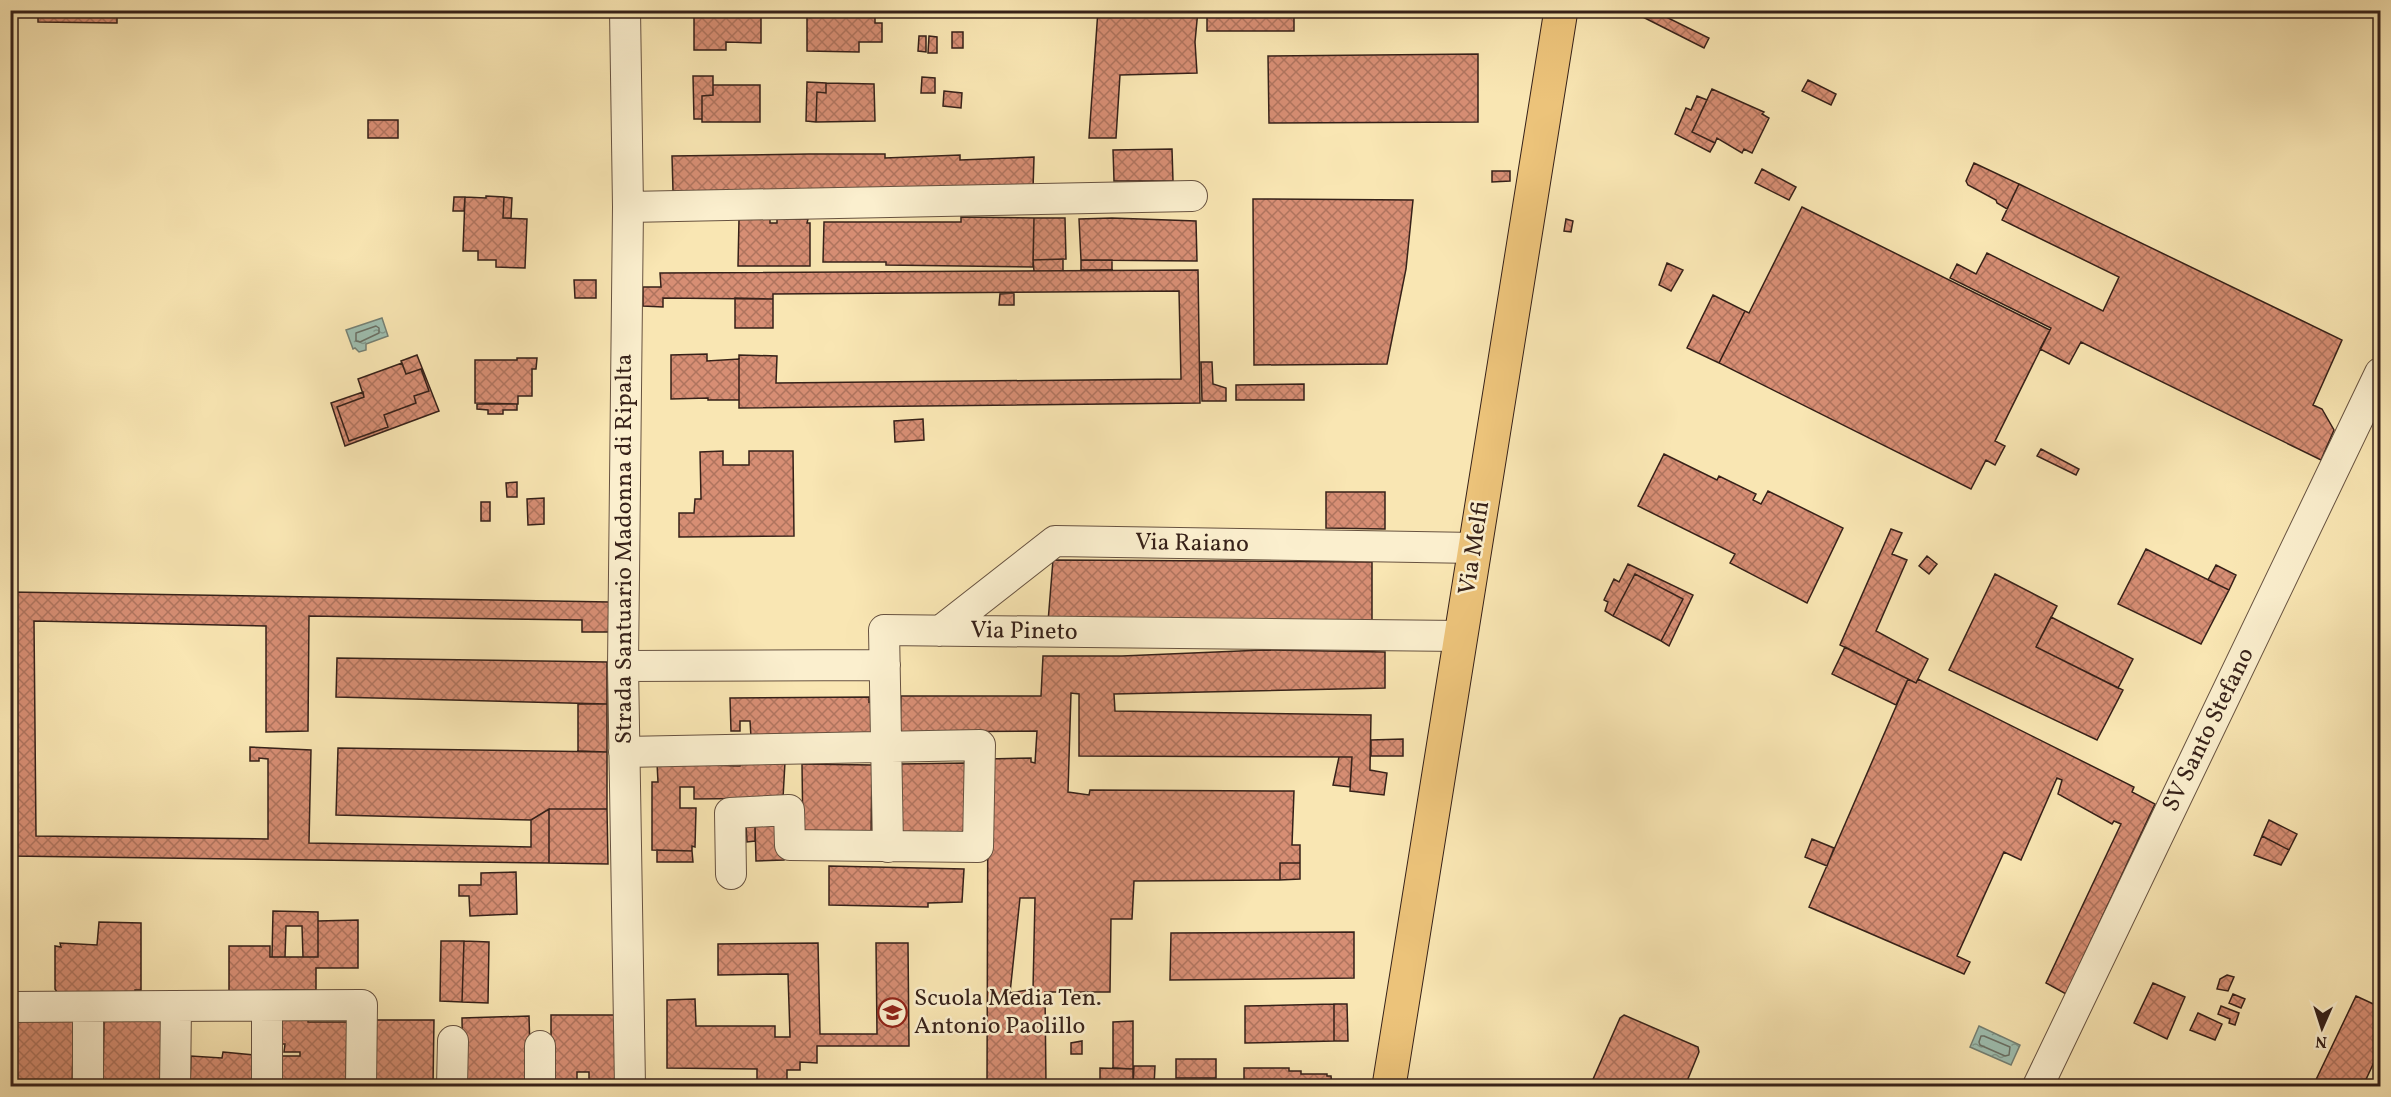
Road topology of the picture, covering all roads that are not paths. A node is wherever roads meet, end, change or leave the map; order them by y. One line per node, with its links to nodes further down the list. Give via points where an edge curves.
1 (626, 10): 4 (street, Strada Santuario Madonna di Ripalta)
2 (1561, 10): 6 (main road, Via Melfi)
3 (1192, 196): 4 (street)
4 (628, 207): 10 (street, Strada Santuario Madonna di Ripalta)
5 (2380, 373): 29 (street, SV Santo Stefano)
6 (1475, 548): 7 (street, Via Raiano, via 1055,542); 8 (main road, Via Melfi)
7 (940, 631): 8 (street, Via Pineto); 9 (street, Via Pineto, via 884,630)
8 (1461, 636): 28 (main road, Via Melfi)
9 (885, 665): 10 (street); 11 (street)
10 (623, 666): 12 (street, Strada Santuario Madonna di Ripalta)
11 (885, 747): 12 (street); 13 (street); 13 (street, via 980,745 978,847)
12 (624, 752): 27 (street, Strada Santuario Madonna di Ripalta)
13 (888, 847): 14 (street, via 790,845 789,810 730,813)
14 (731, 874)
15 (267, 1005): 16 (street); 23 (street); 24 (street, via 362,1005)
16 (176, 1006): 17 (street); 22 (street)
17 (88, 1007): 18 (street); 21 (street)
18 (10, 1008)
19 (453, 1041): 25 (street)
20 (540, 1046): 26 (street)
21 (88, 1086)
22 (175, 1086)
23 (267, 1086)
24 (361, 1086)
25 (452, 1086)
26 (540, 1086)
27 (630, 1086)
28 (1389, 1086)
29 (2038, 1086)

